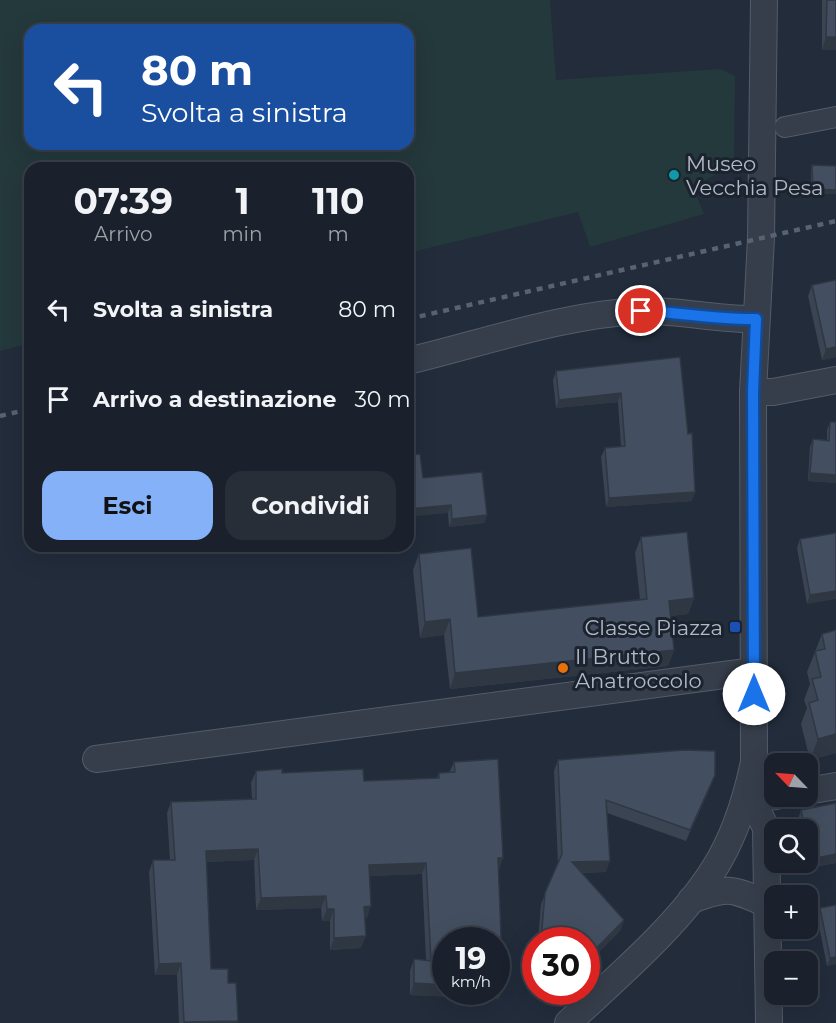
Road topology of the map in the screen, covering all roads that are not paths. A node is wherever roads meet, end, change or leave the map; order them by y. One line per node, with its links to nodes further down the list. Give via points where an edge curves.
1 (764, 0): 4 (street)
2 (836, 117): 3 (street)
3 (785, 127)
4 (756, 319): 5 (street, via 641,311 589,316); 7 (street)
5 (414, 360)
6 (836, 380): 7 (street)
7 (753, 392): 8 (street)
8 (754, 671): 9 (street); 13 (street, via 754,762)
9 (96, 759)
10 (836, 786): 11 (street)
11 (818, 789)
12 (764, 798): 13 (street)
13 (747, 800): 14 (street, via 766,828); 15 (street, via 714,869)
14 (767, 885)
15 (691, 900): 16 (street, via 719,889 735,890); 18 (street)
16 (764, 903)
17 (768, 939): 19 (street)
18 (568, 1023)
19 (769, 1023)

